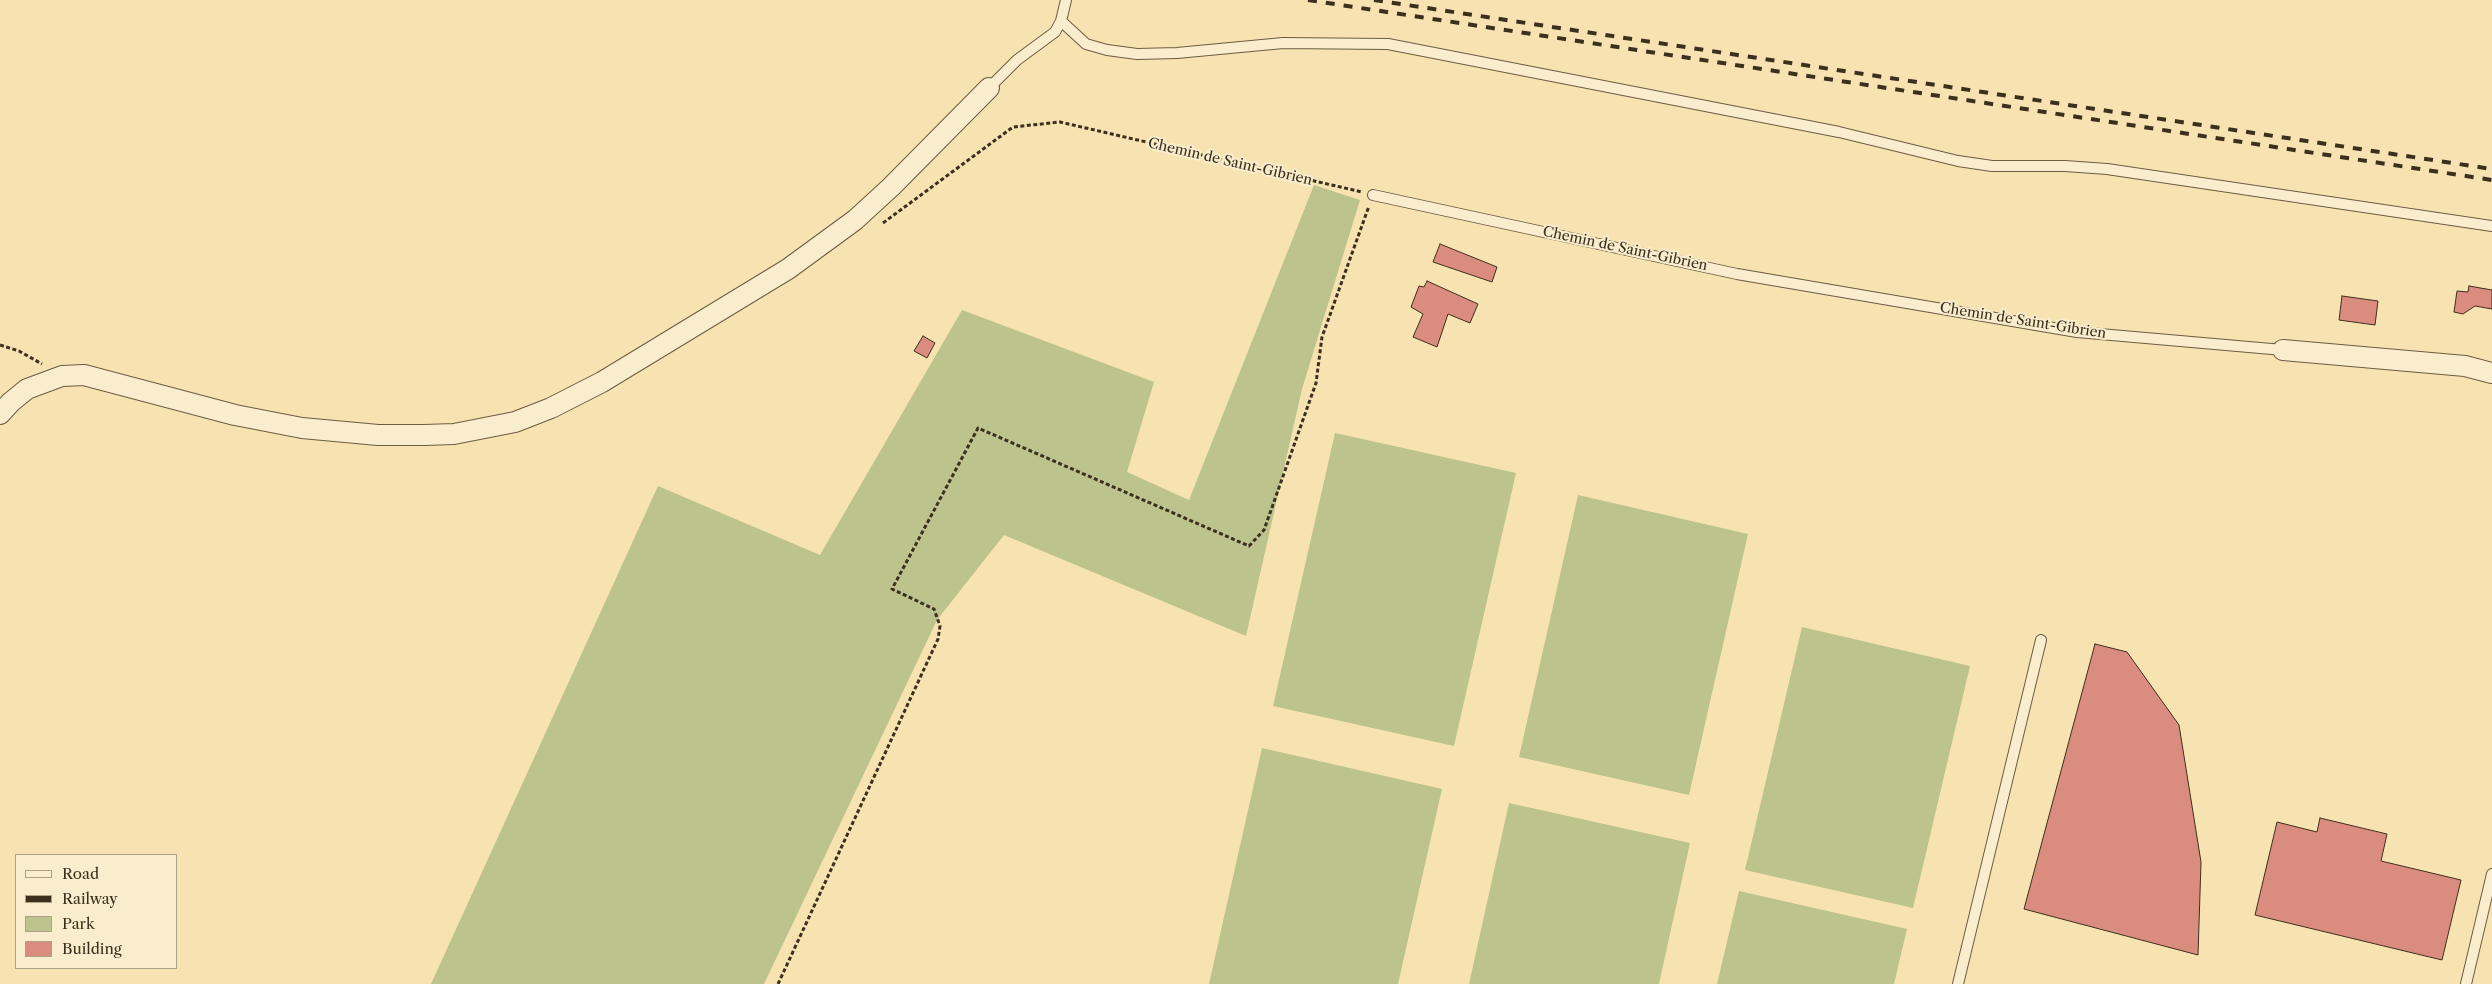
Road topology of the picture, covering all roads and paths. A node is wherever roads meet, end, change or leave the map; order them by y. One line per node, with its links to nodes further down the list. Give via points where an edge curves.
1 (1066, 0): 2 (lane)
2 (1061, 21): 3 (lane, via 1055,32 1017,60); 6 (lane, via 1086,44 1137,54 1283,43 1388,44 1821,128 1958,162 2107,169)
3 (989, 88): 10 (street, via 855,220 788,269 602,382 515,422 454,434 378,436 302,428 235,415 84,375)
4 (1374, 195): 5 (path, Chemin de Saint-Gibrien, via 1060,122 1013,127); 8 (lane, Chemin de Saint-Gibrien, via 1737,274 2058,329); 14 (path, via 1322,337 1316,383 1268,521 1249,546 978,428 892,589 934,609 940,626 938,639)
5 (879, 225)
6 (2492, 226)
7 (0, 345): 10 (path, via 19,351)
8 (2283, 350): 9 (street, Chemin de Saint-Gibrien, via 2465,366)
9 (2492, 373)
10 (62, 376): 11 (street, via 27,389)
11 (0, 414)
12 (2042, 640): 15 (lane)
13 (2492, 874): 16 (lane)
14 (778, 984)
15 (1958, 984)
16 (2466, 984)

